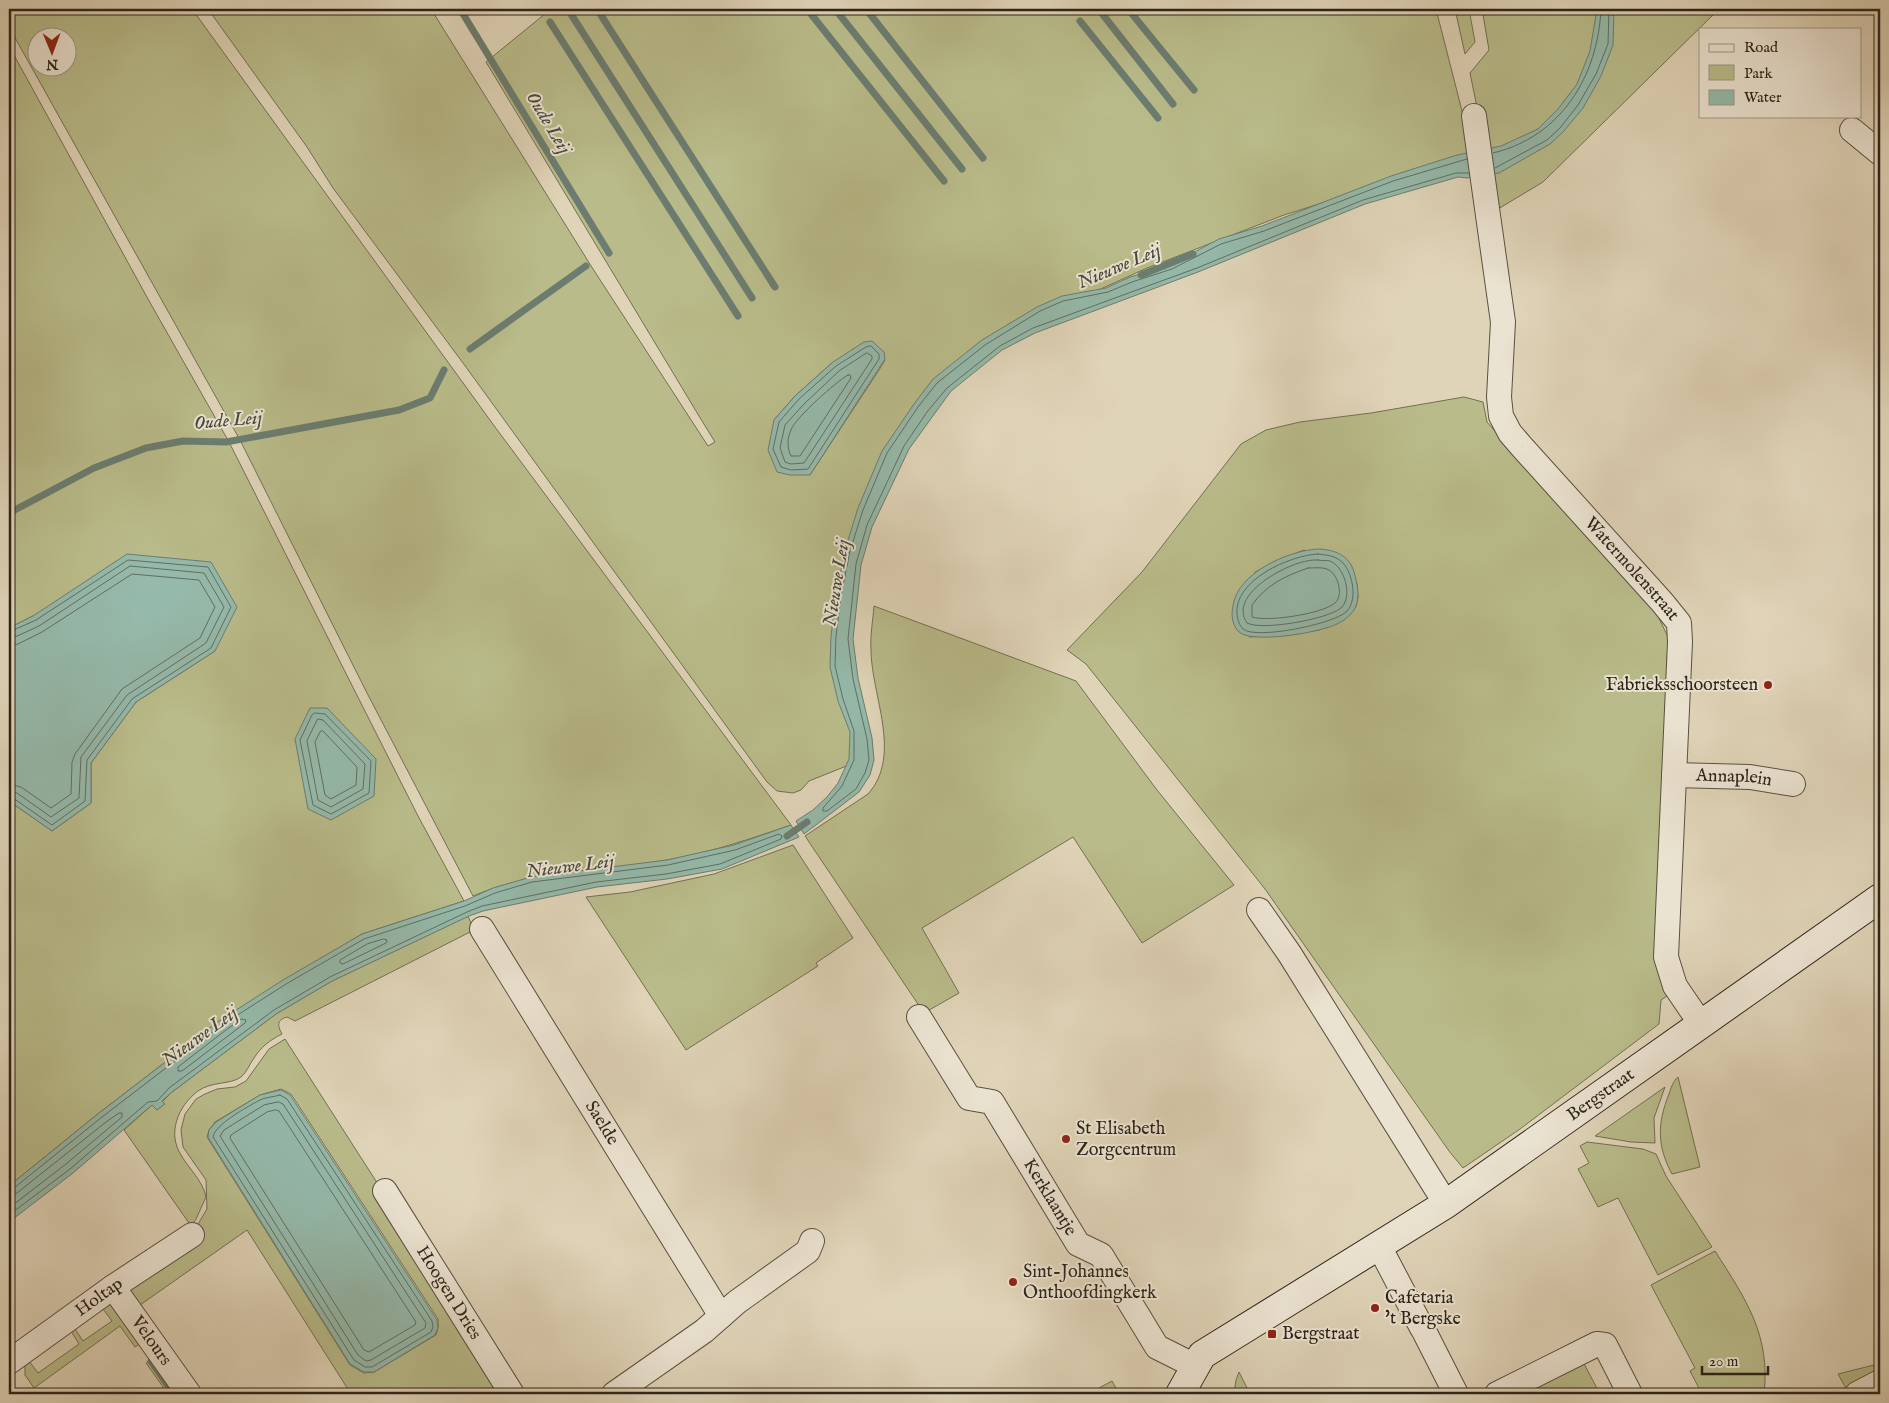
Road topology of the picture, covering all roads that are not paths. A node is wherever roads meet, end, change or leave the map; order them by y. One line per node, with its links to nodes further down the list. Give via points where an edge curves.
1 (1475, 124): 4 (street, Watermolenstraat, via 1503,322 1501,416 1522,447 1679,623)
2 (1852, 130): 3 (street)
3 (1880, 153)
4 (1674, 775): 5 (street, Annaplein, via 1750,777); 10 (street, Watermolenstraat, via 1666,957 1675,986)
5 (1793, 784)
6 (1878, 905): 10 (street, Bergstraat)
7 (1259, 910): 12 (street)
8 (482, 929): 17 (street, Saelde)
9 (919, 1017): 19 (street, Kerklaantje, via 969,1098 992,1102 1078,1244 1101,1255 1157,1347)
10 (1700, 1024): 12 (street, Bergstraat)
11 (385, 1191): 22 (street, Hoogen Dries)
12 (1446, 1204): 15 (street, Bergstraat)
13 (192, 1235): 16 (street, Holtap)
14 (812, 1241): 17 (street, via 808,1250)
15 (1379, 1246): 19 (street, Bergstraat, via 1202,1354); 25 (street)
16 (113, 1287): 18 (street, Holtap); 21 (street, Velours)
17 (721, 1316): 23 (street)
18 (9, 1362)
19 (1195, 1366): 24 (street, Bergstraat)
20 (1880, 1382): 28 (street)
21 (189, 1394)
22 (512, 1394)
23 (614, 1394)
24 (1180, 1394)
25 (1456, 1394)
26 (1497, 1394): 27 (street, via 1597,1344 1606,1345)
27 (1630, 1394)
28 (1857, 1394)

